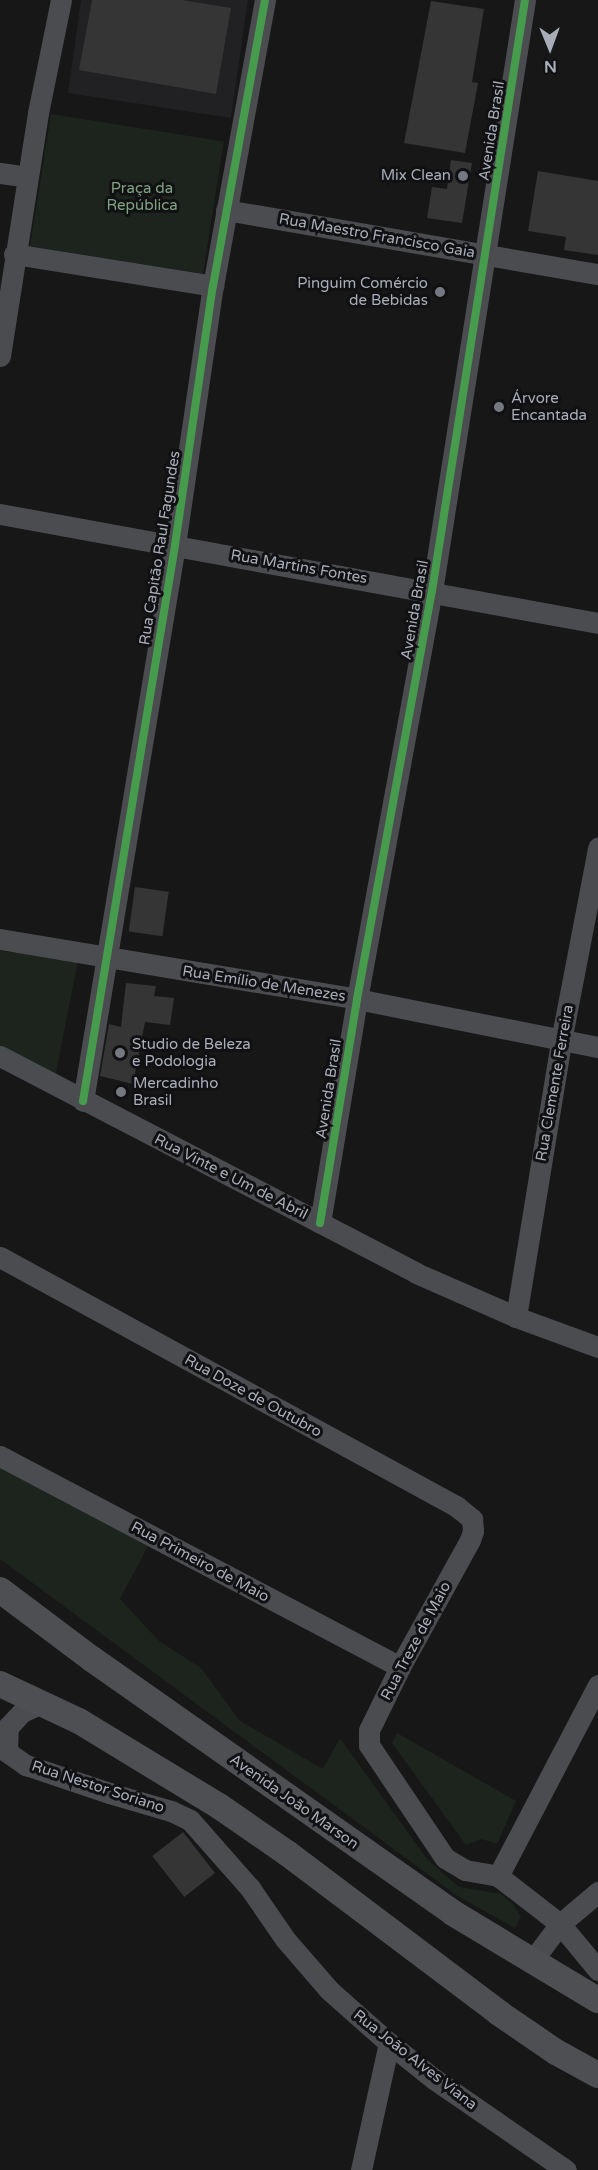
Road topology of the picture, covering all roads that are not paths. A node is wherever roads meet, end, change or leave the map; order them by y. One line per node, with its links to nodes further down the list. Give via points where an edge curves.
1 (61, 0): 5 (street)
2 (265, 0): 6 (street, Rua Capitão Raul Fagundes)
3 (525, 0): 8 (street, Avenida Brasil)
4 (0, 173): 5 (street)
5 (27, 177): 7 (street)
6 (226, 210): 8 (street, Rua Maestro Francisco Gaia); 10 (street, Rua Capitão Raul Fagundes)
7 (14, 254): 10 (street); 11 (street)
8 (487, 255): 9 (street, Rua Maestro Francisco Gaia); 14 (street, Avenida Brasil)
9 (598, 274)
10 (213, 286): 13 (street, Rua Capitão Raul Fagundes)
11 (0, 356)
12 (0, 514): 13 (street, Rua Martins Fontes)
13 (175, 545): 14 (street, Rua Martins Fontes); 18 (street, Rua Capitão Raul Fagundes)
14 (432, 591): 15 (street, Rua Martins Fontes); 19 (street, Avenida Brasil)
15 (598, 623)
16 (598, 848): 20 (street, Rua Clemente Ferreira)
17 (0, 939): 18 (street, Rua Emílio de Menezes)
18 (108, 959): 19 (street, Rua Emílio de Menezes); 23 (street, Rua Capitão Raul Fagundes)
19 (357, 999): 20 (street, Rua Emílio de Menezes); 24 (street, Avenida Brasil)
20 (561, 1041): 21 (street, Rua Emílio de Menezes); 26 (street, Rua Clemente Ferreira)
21 (598, 1047)
22 (0, 1056): 23 (street, Rua Vinte e Um de Abril)
23 (83, 1101): 24 (street, Rua Vinte e Um de Abril)
24 (321, 1223): 26 (street, Rua Vinte e Um de Abril, via 417,1273)
25 (0, 1257): 30 (street, Rua Doze de Outubro, via 456,1506 474,1524)
26 (516, 1317): 28 (street, Rua Vinte e Um de Abril)
27 (598, 1329): 28 (street)
28 (589, 1344)
29 (0, 1456): 32 (street, Rua Primeiro de Maio)
30 (463, 1553): 32 (street, Rua Treze de Maio)
31 (0, 1590): 42 (main road, Avenida João Marson, via 370,1856)
32 (400, 1667): 38 (street, Rua Treze de Maio, via 369,1730 371,1752 446,1858 465,1870)
33 (0, 1684): 35 (main road)
34 (598, 1685): 38 (street)
35 (42, 1703): 36 (street, via 22,1712 8,1727); 45 (main road, via 79,1721 219,1806 499,2013)
36 (3, 1749): 37 (street, Rua Nestor Soriano, via 26,1765)
37 (190, 1820): 44 (street, Rua João Alves Viana, via 250,1887 305,1964)
38 (498, 1876): 40 (street)
39 (598, 1893): 40 (street)
40 (560, 1924): 41 (street); 42 (street)
41 (594, 1958)
42 (532, 1961): 43 (main road, Avenida João Marson)
43 (598, 2000)
44 (388, 2043): 46 (street); 47 (street, Rua João Alves Viana)
45 (598, 2075)
46 (361, 2170)
47 (566, 2170)

